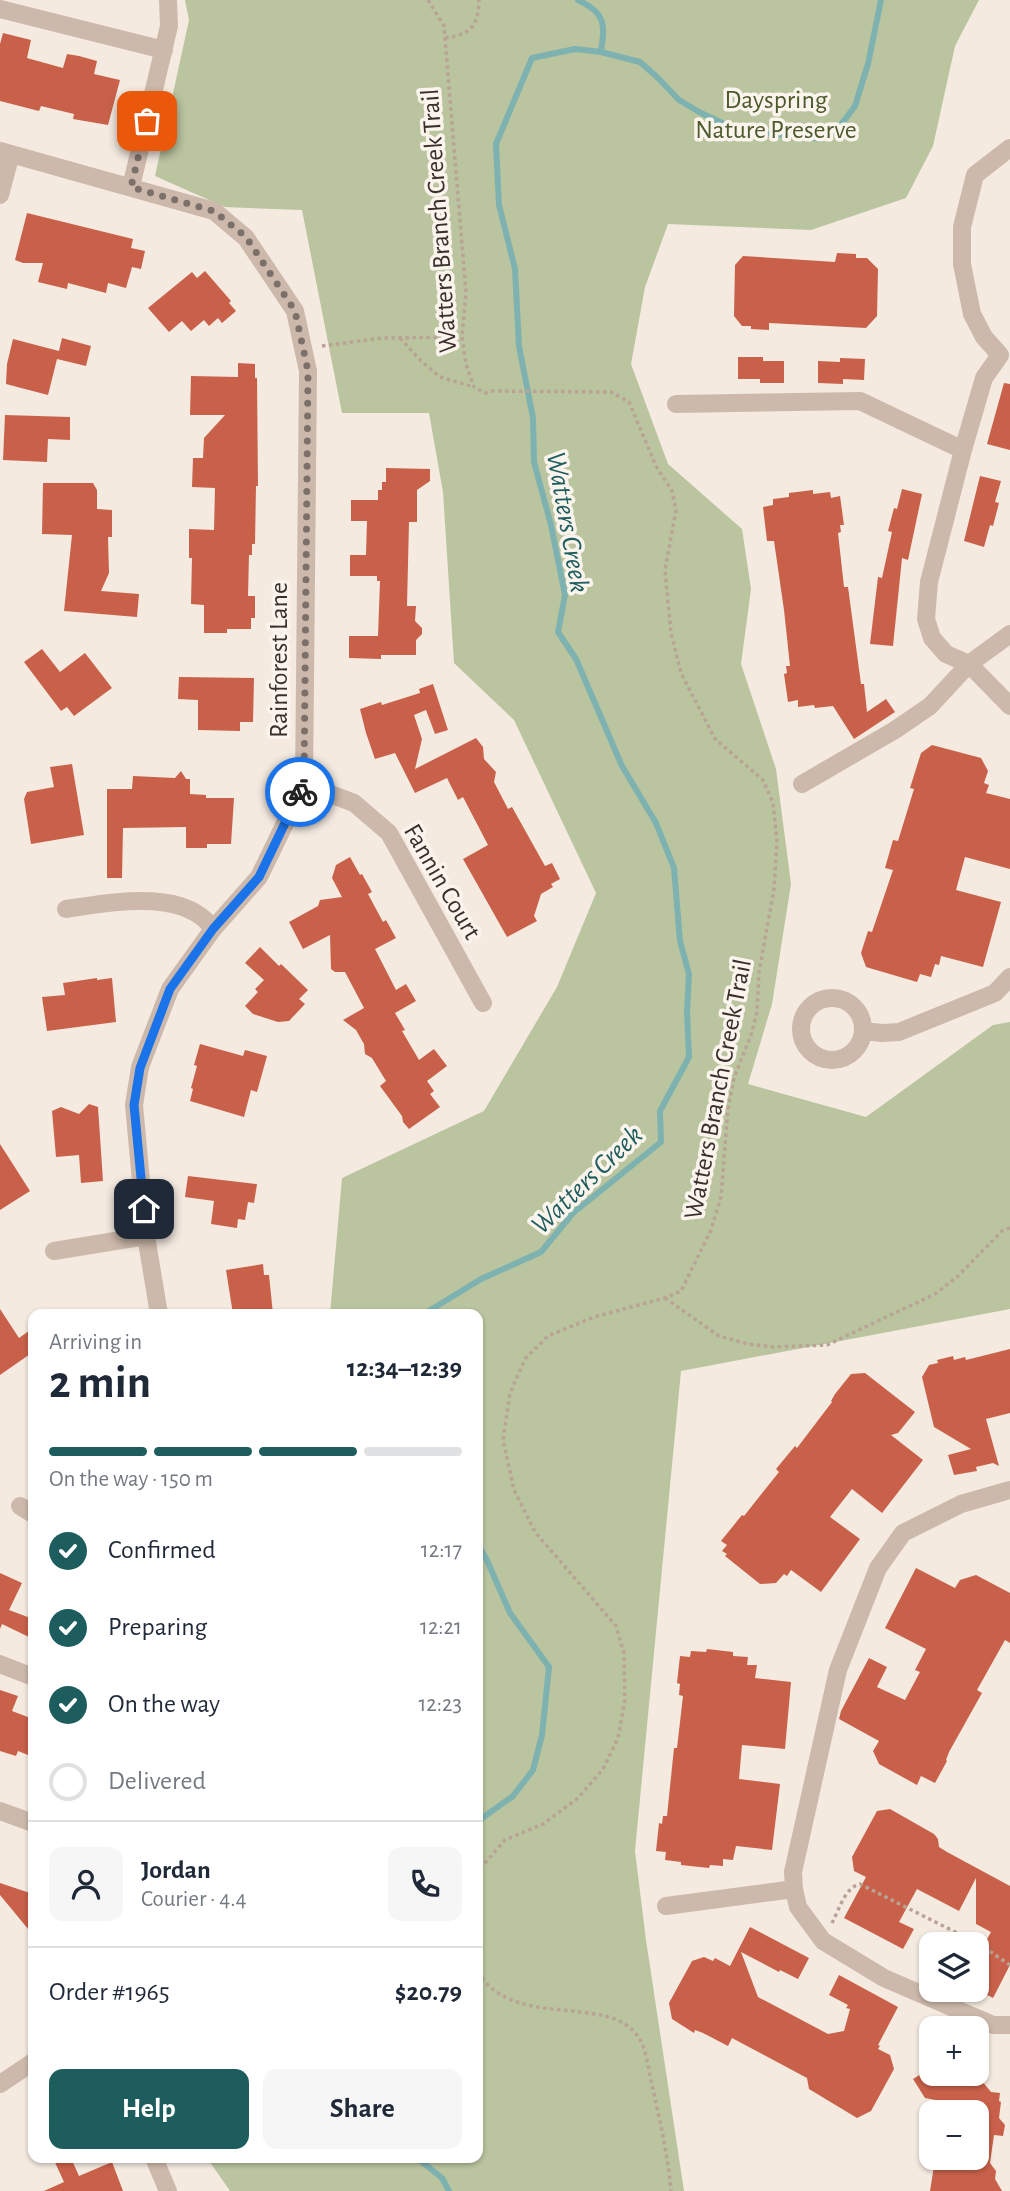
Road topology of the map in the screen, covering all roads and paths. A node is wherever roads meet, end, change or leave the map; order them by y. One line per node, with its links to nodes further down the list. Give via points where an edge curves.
1 (168, 0): 6 (street, via 170,26)
2 (428, 0): 5 (path, Watters Branch Creek Trail, via 444,26)
3 (479, 0): 5 (path, via 473,27)
4 (0, 9): 6 (street)
5 (445, 38): 11 (path, Watters Branch Creek Trail, via 466,293)
6 (164, 50): 9 (street)
7 (1010, 148): 14 (street, via 975,175 962,227 962,264 972,314 984,337)
8 (5, 152): 9 (street, Rainforest Lane); 10 (street)
9 (131, 187): 13 (street, Rainforest Lane, via 214,211 246,237 295,311)
10 (0, 195)
11 (462, 337): 12 (path); 15 (path, Watters Branch Creek Trail)
12 (400, 338): 13 (path); 15 (path, via 440,377)
13 (303, 349): 21 (street, Rainforest Lane, via 308,371)
14 (1005, 352): 17 (street, via 984,378)
15 (474, 387): 31 (path, Watters Branch Creek Trail, via 485,393 611,392 629,402 656,466 672,491 676,510 665,570 671,633 681,673 715,739 763,780 773,803 777,841 774,889 757,1012 727,1108 721,1197 711,1230 681,1291)
16 (676, 404): 17 (street, via 860,401)
17 (963, 450): 19 (street, via 929,582 926,619 932,638 946,654)
18 (1010, 634): 19 (street)
19 (969, 664): 20 (street); 22 (street, via 930,706)
20 (1010, 706)
21 (304, 784): 24 (street, Rainforest Lane, via 259,877); 26 (street, Fannin Court, via 354,803 389,833)
22 (802, 784)
23 (66, 909): 24 (street, via 124,901 169,903 205,917)
24 (213, 929): 29 (street, Rainforest Lane, via 170,989 140,1068 134,1105)
25 (1010, 977): 27 (street, via 995,993 900,1032)
26 (483, 1003)
27 (863, 1031)
28 (1010, 1228): 31 (path, via 935,1294 827,1345 748,1345 719,1336)
29 (146, 1236): 30 (street); 32 (street, Rainforest Lane)
30 (54, 1251)
31 (665, 1298): 38 (path, Watters Branch Creek Trail, via 594,1317 548,1336 525,1359 510,1393 503,1440 514,1490 535,1532 616,1626 624,1653 625,1700 618,1738 603,1769 578,1798 543,1824 505,1840)
32 (158, 1309)
33 (1010, 1490): 39 (street, via 961,1504 903,1533 878,1568 838,1670 793,1872)
34 (0, 1664): 35 (street)
35 (28, 1675)
36 (0, 1811): 37 (street)
37 (28, 1822)
38 (483, 1865)
39 (794, 1889): 40 (street); 41 (street, via 799,1907)
40 (666, 1906)
41 (824, 1941): 42 (path, via 850,1889 860,1884 979,1944); 44 (street, via 884,1978 993,2025)
42 (1010, 1965)
43 (483, 1981): 49 (path, via 517,2003 602,2016 619,2021 636,2034 653,2089)
44 (1010, 2025)
45 (28, 2065): 46 (street)
46 (0, 2084)
47 (156, 2163): 48 (street)
48 (168, 2191)
49 (671, 2191)

